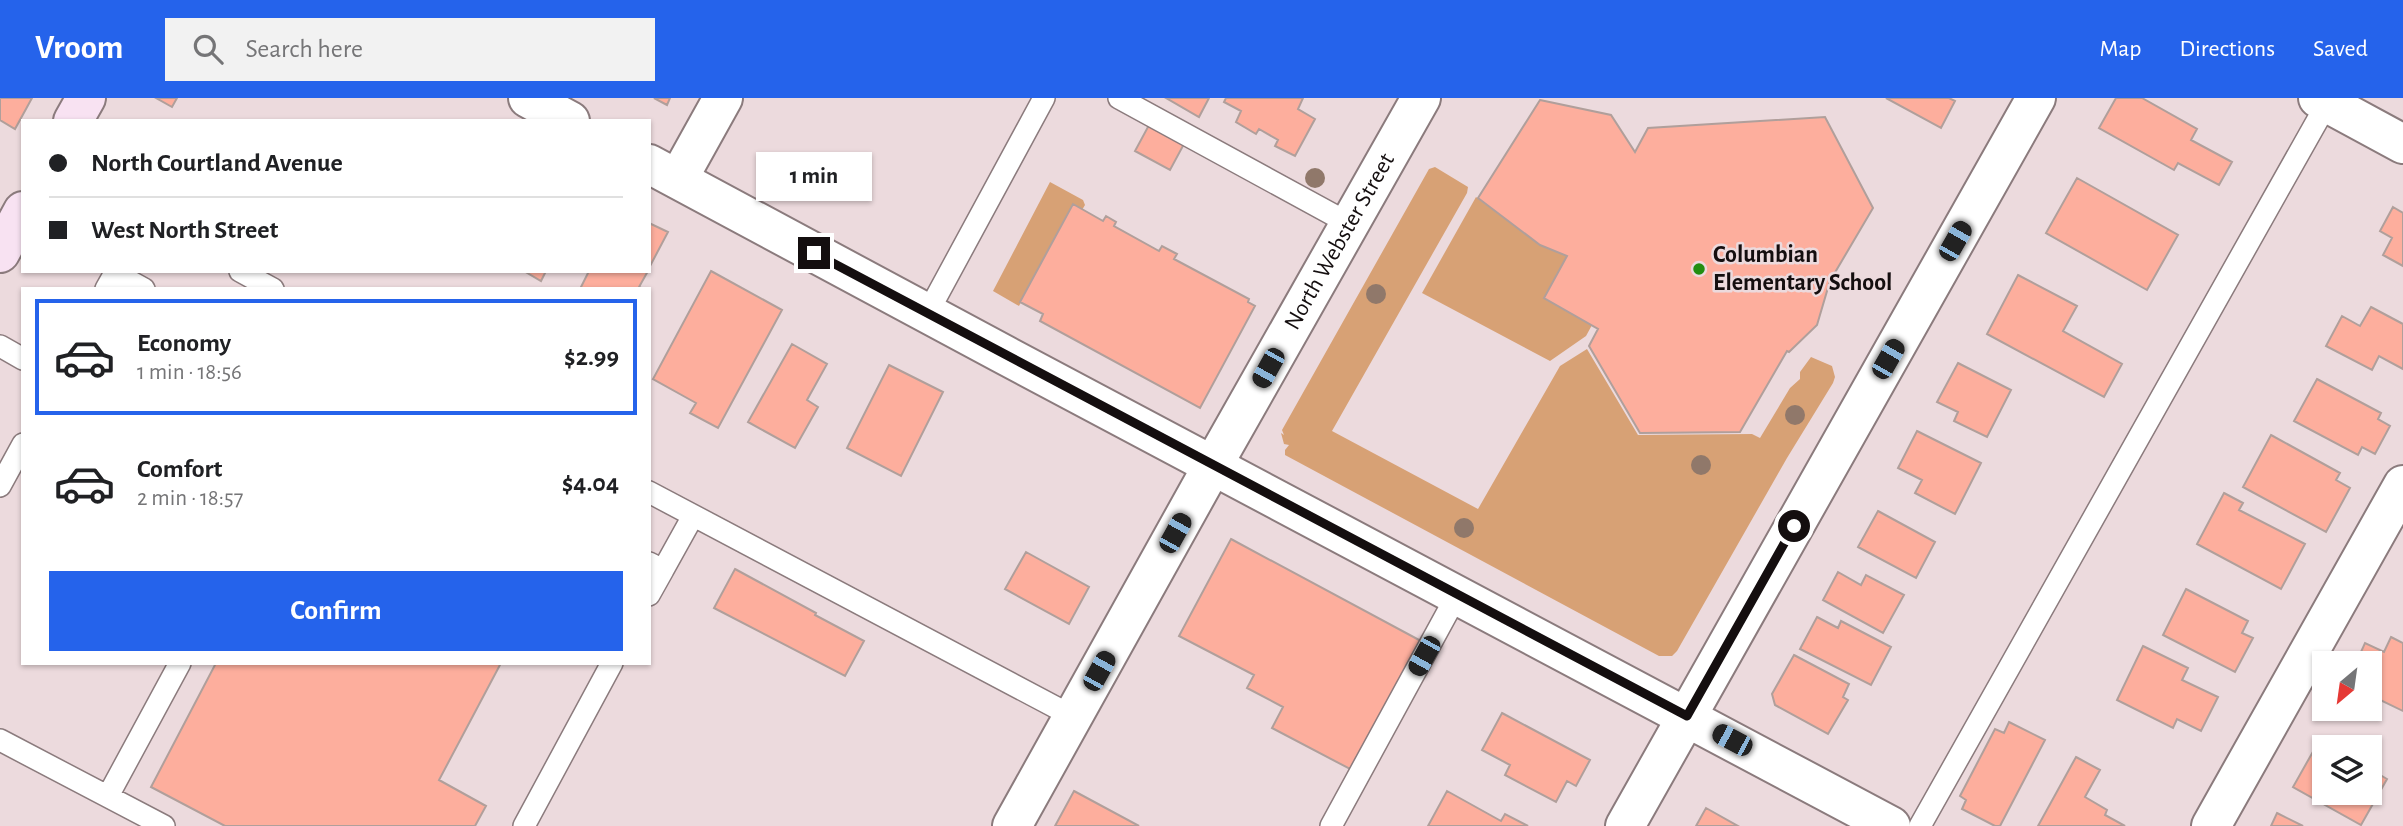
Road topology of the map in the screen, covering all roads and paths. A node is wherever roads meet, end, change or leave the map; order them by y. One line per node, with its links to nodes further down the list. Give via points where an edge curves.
1 (86, 98): 9 (main road)
2 (528, 98): 10 (street)
3 (723, 98): 12 (street)
4 (1044, 98): 20 (lane)
5 (1119, 98): 14 (lane)
6 (1421, 98): 14 (street, North Webster Street)
7 (2036, 98): 34 (street)
8 (2325, 100): 11 (street); 44 (lane)
9 (74, 119)
10 (566, 119)
11 (2403, 144)
12 (664, 171): 20 (street)
13 (21, 215): 15 (main road)
14 (1350, 224): 24 (street, North Webster Street)
15 (0, 253)
16 (244, 273): 19 (lane)
17 (112, 278): 18 (lane)
18 (138, 287)
19 (269, 287)
20 (928, 314): 24 (street)
21 (0, 346): 22 (lane)
22 (21, 358)
23 (21, 448): 26 (lane)
24 (1213, 464): 31 (street); 35 (street, North Webster Street)
25 (2403, 485): 45 (street)
26 (0, 486)
27 (651, 493): 28 (lane)
28 (693, 516): 29 (lane); 35 (lane)
29 (656, 567): 30 (lane)
30 (651, 587)
31 (1457, 595): 34 (street); 41 (lane)
32 (179, 665): 37 (lane)
33 (611, 665): 39 (lane)
34 (1687, 716): 42 (street); 43 (street)
35 (1074, 717): 40 (street, North Webster Street)
36 (0, 740): 37 (lane)
37 (108, 796): 38 (lane)
38 (164, 826)
39 (524, 826)
40 (1012, 826)
41 (1331, 826)
42 (1625, 826)
43 (1891, 826)
44 (1920, 826)
45 (2211, 826)

